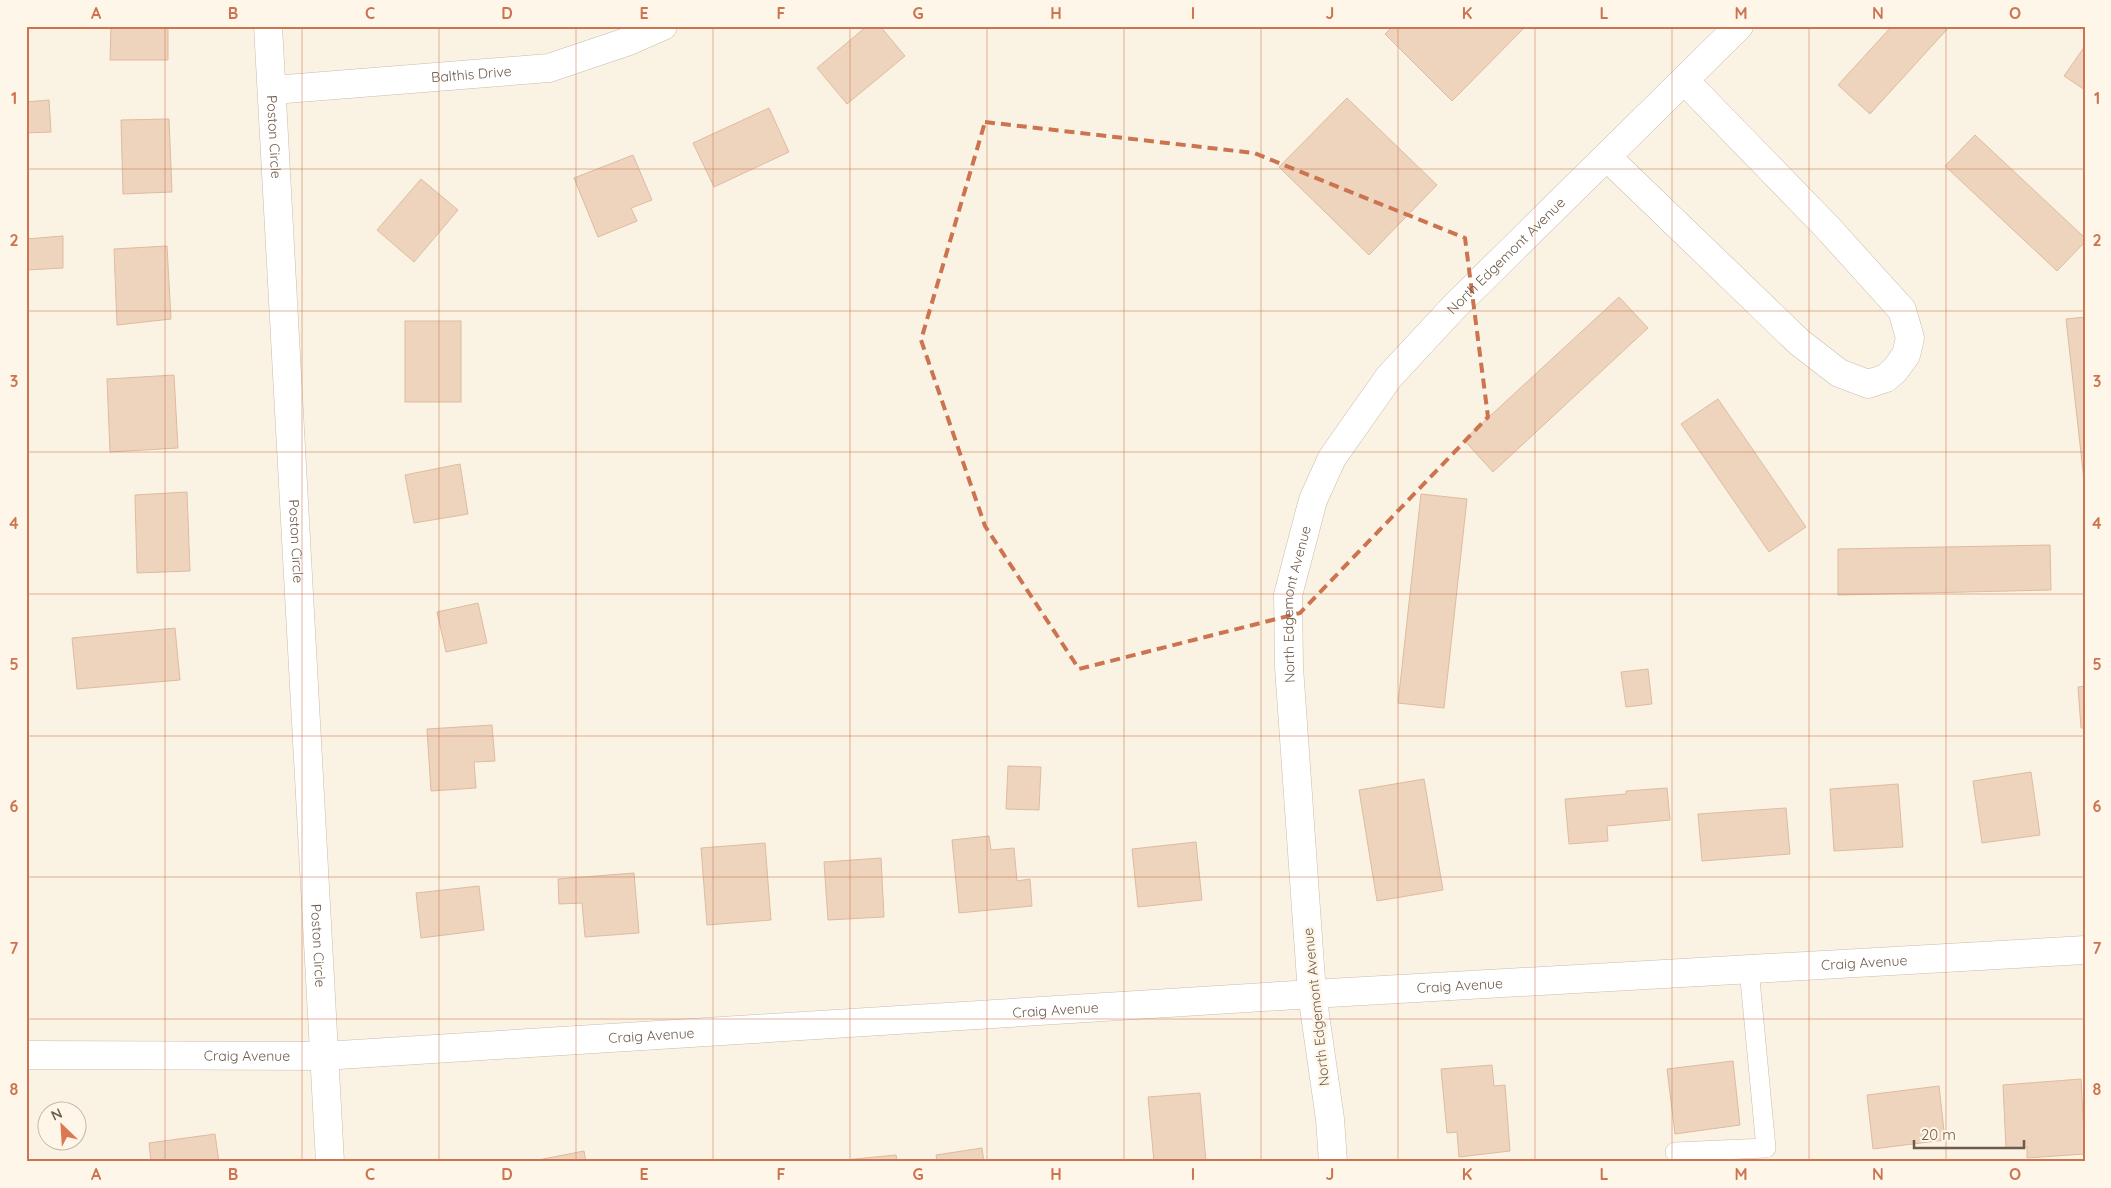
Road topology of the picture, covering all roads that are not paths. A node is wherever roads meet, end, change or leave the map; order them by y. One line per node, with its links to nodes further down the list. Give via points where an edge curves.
1 (268, 26): 5 (street, Poston Circle)
2 (663, 26): 5 (street, Balthis Drive, via 549,68)
3 (1739, 26): 4 (street, North Edgemont Avenue)
4 (1685, 80): 6 (street, North Edgemont Avenue); 6 (street, via 1902,310 1910,338 1906,355 1895,370 1886,378 1868,384 1840,374 1799,342)
5 (273, 90): 11 (street, Poston Circle)
6 (1608, 158): 9 (street, North Edgemont Avenue, via 1455,306 1389,377 1332,458 1313,500 1288,595 1289,668)
7 (2085, 950): 8 (street, Craig Avenue)
8 (1749, 969): 9 (street, Craig Avenue); 12 (lane, via 1766,1148)
9 (1312, 994): 11 (street, Craig Avenue); 14 (street, North Edgemont Avenue)
10 (26, 1055): 11 (street, Craig Avenue)
11 (323, 1056): 13 (street, Poston Circle)
12 (1675, 1152)
13 (330, 1162)
14 (1333, 1162)

